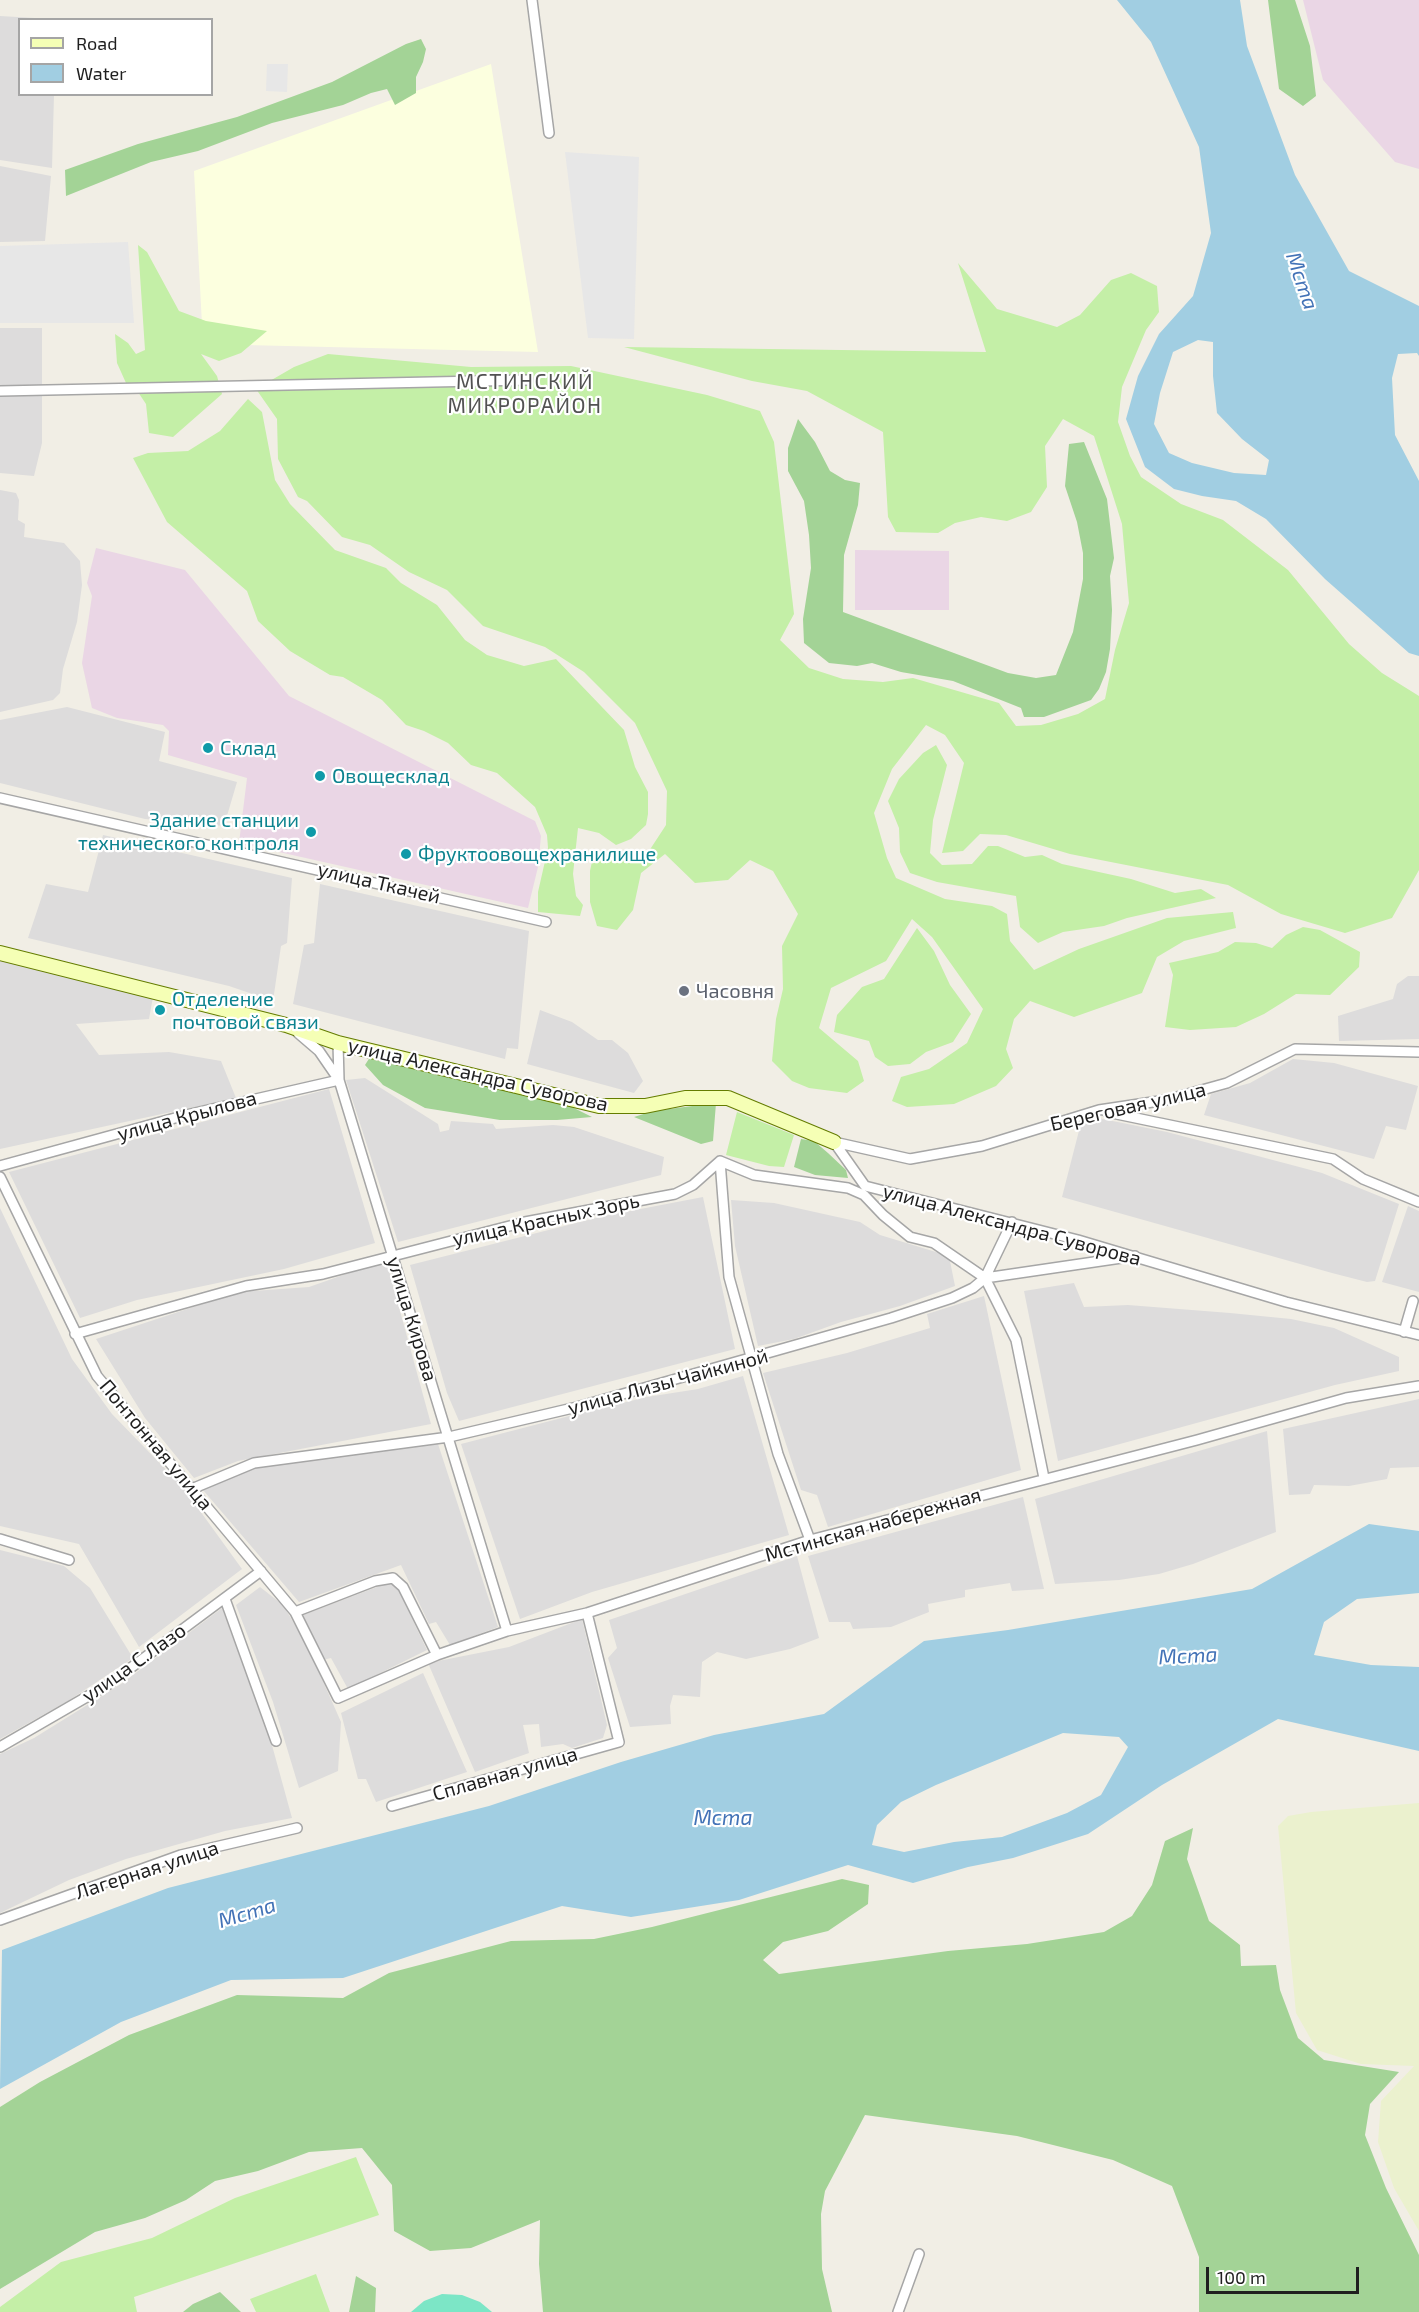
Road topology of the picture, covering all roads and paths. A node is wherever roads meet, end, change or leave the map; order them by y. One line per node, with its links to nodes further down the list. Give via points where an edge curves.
1 (532, 0): 2 (street)
2 (549, 133)
3 (528, 380): 4 (street)
4 (0, 391)
5 (0, 798): 6 (street, улица Ткачей)
6 (546, 922)
7 (0, 953): 8 (street, улица Александра Суворова)
8 (286, 1025): 9 (street, улица Александра Суворова); 11 (street, улица Кирова, via 319,1052)
9 (338, 1043): 11 (street); 13 (street, улица Александра Суворова, via 599,1106 728,1098)
10 (1419, 1053): 12 (street, Береговая улица, via 1295,1049 1227,1083 1166,1101)
11 (339, 1080): 15 (street, улица Крылова, via 186,1115); 19 (street, улица Кирова)
12 (1099, 1110): 13 (street, Береговая улица, via 982,1146 910,1159); 17 (street, via 1333,1158 1364,1179)
13 (834, 1142): 18 (street, улица Александра Суворова, via 865,1186)
14 (720, 1161): 19 (street, улица Красных Зорь, via 693,1185 675,1194 525,1221); 21 (street, via 754,1175 848,1188 864,1195 910,1237 934,1243); 26 (street, via 729,1277)
15 (0, 1166)
16 (0, 1177): 24 (street, Понтонная улица)
17 (1419, 1202)
18 (1012, 1222): 20 (street, улица Александра Суворова); 21 (street)
19 (393, 1254): 24 (street, улица Красных Зорь, via 323,1274 246,1286); 28 (street, улица Кирова)
20 (1135, 1256): 21 (street, улица Лизы Чайкиной); 23 (street, улица Александра Суворова, via 1286,1302)
21 (985, 1278): 26 (street, улица Лизы Чайкиной, via 952,1298); 29 (street, via 1016,1340)
22 (1413, 1301): 23 (street)
23 (1404, 1332): 25 (street, улица Александра Суворова)
24 (75, 1334): 30 (street, Понтонная улица, via 97,1376)
25 (1419, 1335)
26 (750, 1360): 28 (street, улица Лизы Чайкиной); 32 (street, via 777,1454)
27 (1419, 1386): 29 (street, Мстинская набережная, via 1346,1398)
28 (449, 1437): 30 (street, улица Лизы Чайкиной, via 254,1463); 38 (street, улица Кирова)
29 (1044, 1478): 32 (street, Мстинская набережная)
30 (194, 1488): 34 (street, Понтонная улица)
31 (0, 1539): 33 (street)
32 (810, 1540): 37 (street, Мстинская набережная)
33 (69, 1560)
34 (261, 1571): 35 (street, улица С.Лазо); 36 (street, Понтонная улица)
35 (225, 1599): 41 (street); 42 (street, улица С.Лазо, via 110,1684)
36 (295, 1612): 39 (street, via 375,1581 393,1578 403,1587); 40 (street, Понтонная улица)
37 (587, 1613): 38 (street, Мстинская набережная); 43 (street, Сплавная улица, via 619,1742)
38 (507, 1631): 39 (street, Мстинская набережная)
39 (437, 1655): 40 (street, Мстинская набережная)
40 (338, 1698)
41 (276, 1741)
42 (0, 1747)
43 (392, 1806)
44 (297, 1827): 45 (street, Лагерная улица, via 181,1855)
45 (0, 1920)
46 (919, 2254): 47 (street)
47 (898, 2312)

